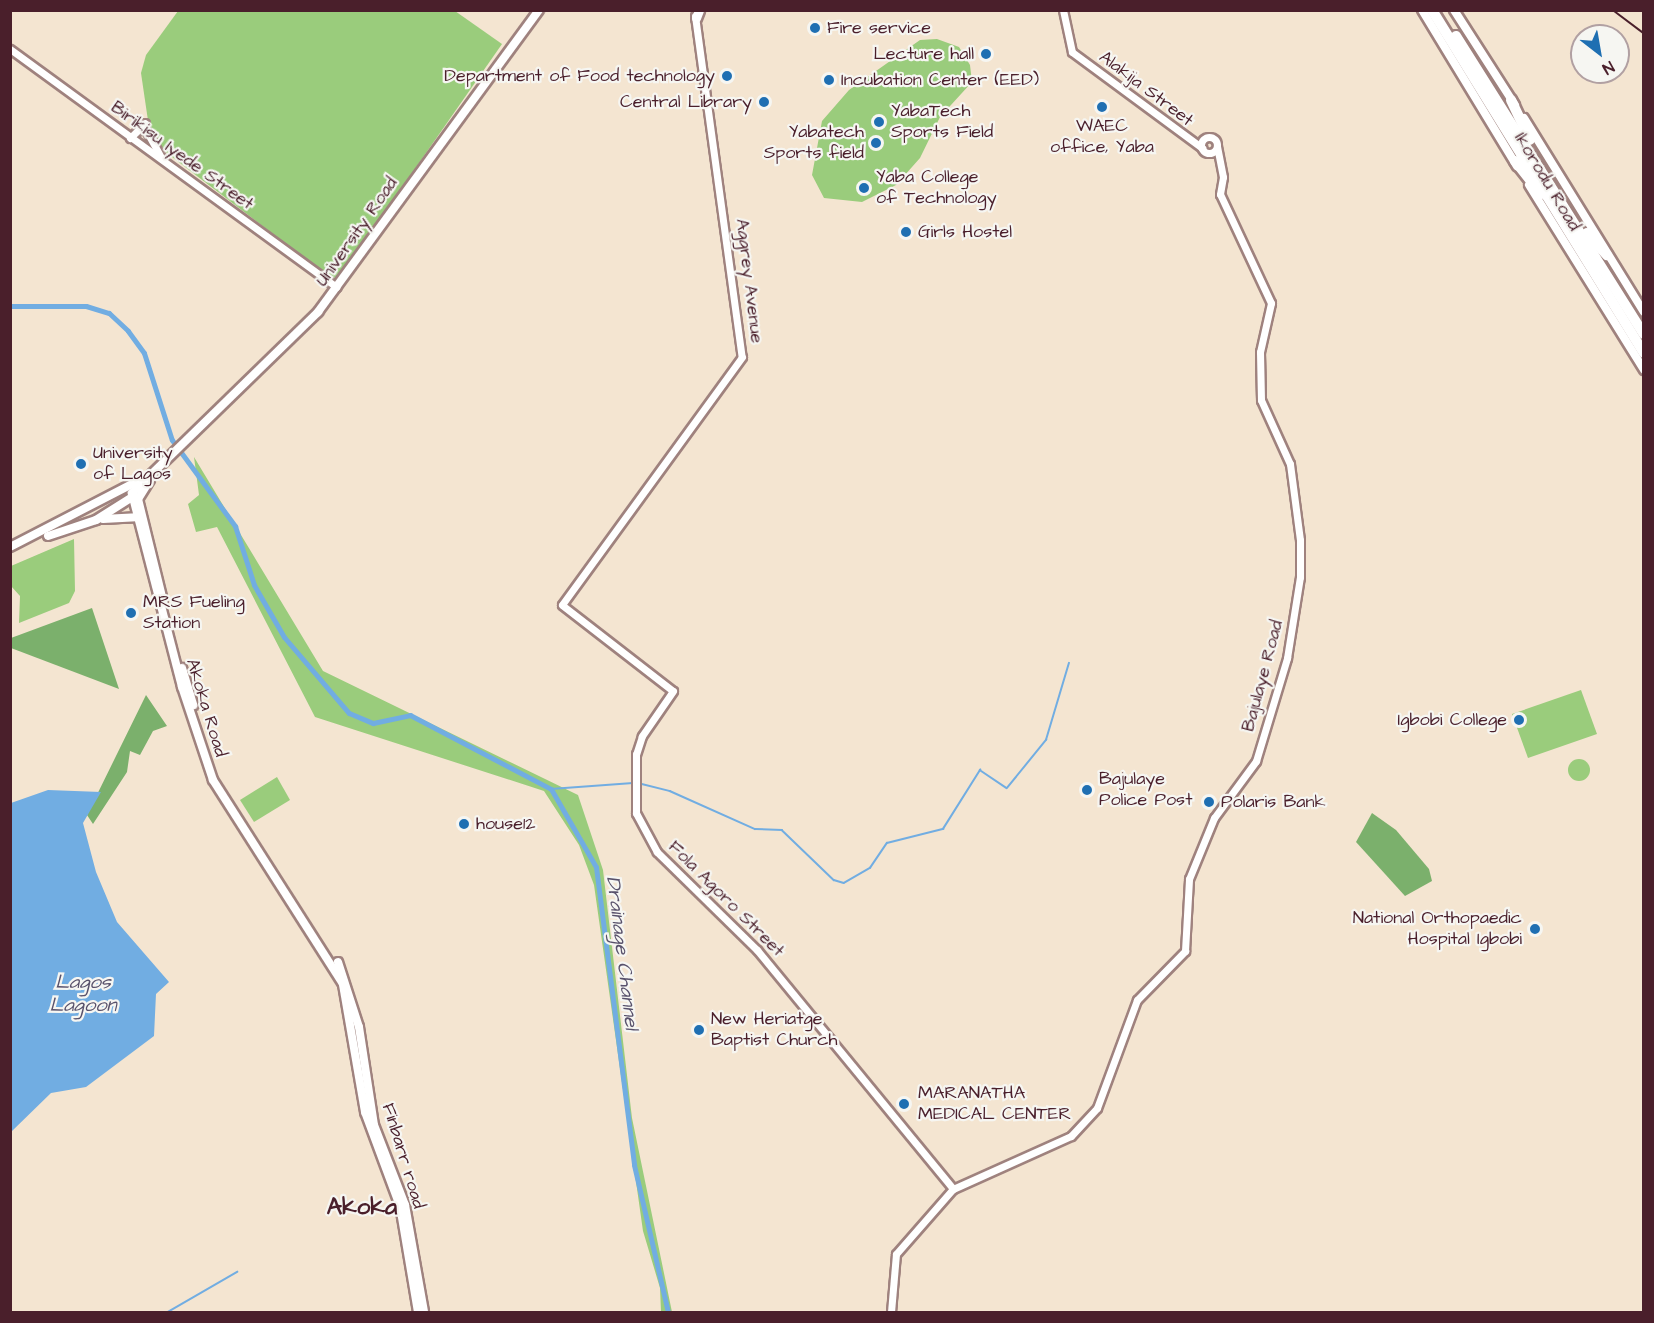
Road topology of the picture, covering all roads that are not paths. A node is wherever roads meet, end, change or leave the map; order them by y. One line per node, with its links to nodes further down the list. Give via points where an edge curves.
1 (538, 10): 24 (main road, University Road)
2 (1063, 10): 13 (street, Alakija Street, via 1072,52)
3 (1422, 10): 18 (main road, Ikorodu Road)
4 (1432, 10): 7 (highway, Ikorodu Road)
5 (1454, 10): 9 (main road, Ikorodu Road)
6 (696, 12): 41 (street, Aggrey Avenue, via 742,357 562,605)
7 (1442, 18): 20 (highway, Ikorodu Road); 22 (highway, Ikorodu Road)
8 (10, 49): 12 (street, Birikisu Iyede Street)
9 (1511, 100): 20 (highway); 23 (main road, Ikorodu Road)
10 (145, 123): 12 (street)
11 (147, 132): 17 (street)
12 (130, 138): 17 (street, Birikisu Iyede Street)
13 (1183, 138): 14 (street); 16 (street, Alakija Street)
14 (1206, 138): 15 (street); 16 (street)
15 (1217, 146): 16 (street); 19 (street, Bajulaye Road)
16 (1205, 150): 19 (street, Alakija Street)
17 (164, 161): 24 (street, Birikisu Iyede Street)
18 (1515, 161): 22 (highway); 28 (main road, Ikorodu Road)
19 (1222, 167): 44 (street, Bajulaye Road, via 1220,194 1271,303 1260,352 1262,400 1293,476 1300,578 1287,658 1256,761 1229,796 1189,879 1185,951 1137,1000 1097,1108 1071,1136)
20 (1555, 192): 21 (highway, Ikorodu Road)
21 (1568, 212): 23 (highway); 26 (highway, Ikorodu Road)
22 (1566, 224): 27 (highway, Ikorodu Road)
23 (1607, 255): 25 (main road, Ikorodu Road)
24 (336, 287): 29 (main road, University Road, via 284,350)
25 (1644, 312)
26 (1644, 334)
27 (1644, 353)
28 (1644, 369)
29 (178, 451): 30 (main road); 31 (main road)
30 (157, 468): 32 (main road); 33 (main road)
31 (142, 488): 32 (main road); 34 (main road)
32 (132, 498): 33 (main road); 34 (main road); 36 (main road, Akoka Road); 37 (main road)
33 (110, 499): 35 (main road)
34 (139, 504): 42 (main road)
35 (82, 511): 38 (main road, via 88,515); 39 (main road)
36 (136, 517): 37 (main road); 42 (main road, Akoka Road)
37 (96, 520): 38 (main road)
38 (84, 523): 40 (main road)
39 (10, 547)
40 (10, 551)
41 (673, 690): 44 (street, Fola Agoro Street, via 642,736 634,778 639,822 662,858 758,950)
42 (215, 779): 43 (main road, Akoka Road, via 281,892)
43 (342, 974): 45 (main road, Finbarr road, via 369,1126 399,1206); 46 (main road, Finbarr road, via 371,1112 405,1205)
44 (953, 1189): 47 (street, via 896,1254)
45 (418, 1312)
46 (424, 1312)
47 (891, 1312)

